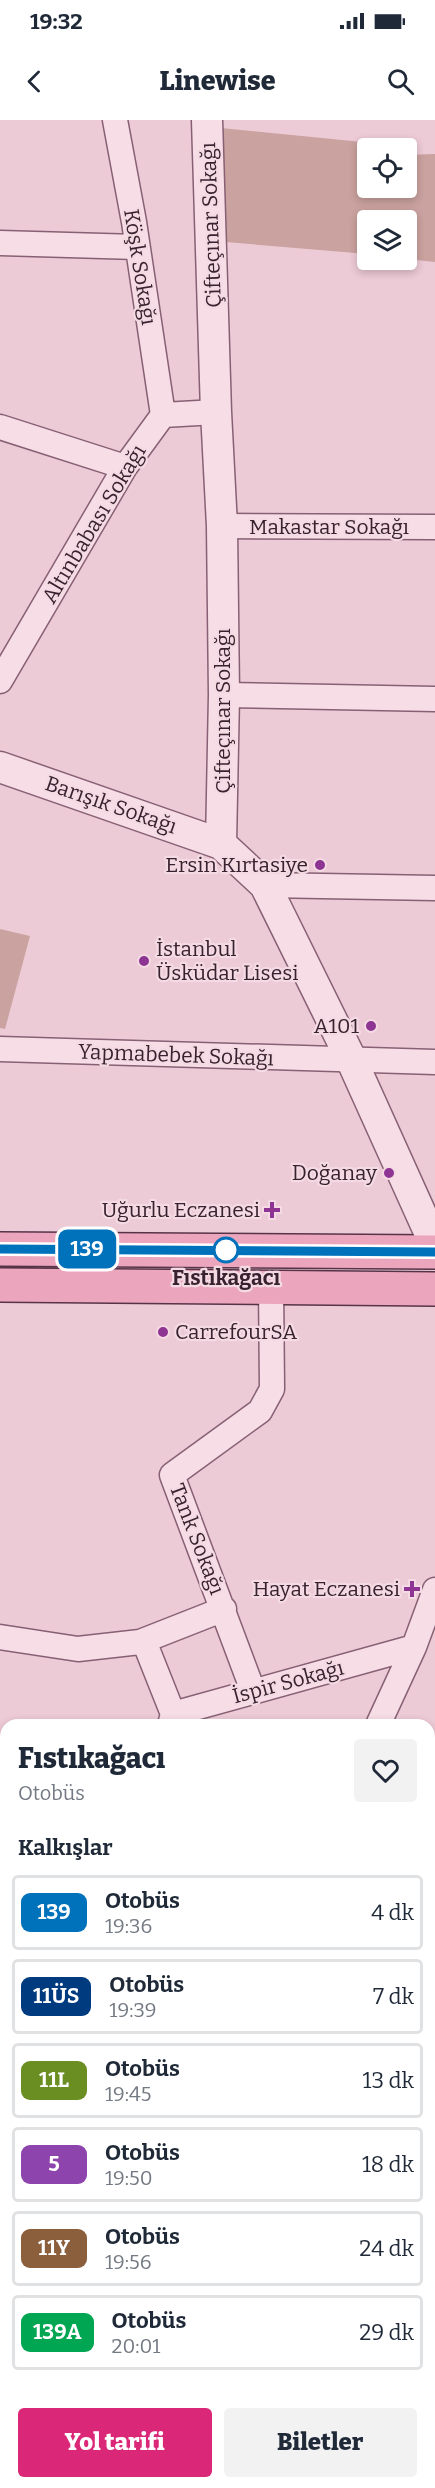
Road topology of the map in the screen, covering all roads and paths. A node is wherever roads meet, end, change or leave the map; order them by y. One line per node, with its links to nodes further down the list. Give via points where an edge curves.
1 (115, 120): 4 (street, Köşk Sokağı)
2 (207, 120): 5 (street, Çifteçınar Sokağı)
3 (0, 243): 4 (street)
4 (137, 247): 6 (street, Köşk Sokağı)
5 (216, 412): 6 (street); 9 (street, Çifteçınar Sokağı)
6 (163, 415): 8 (street, Altınbabası Sokağı)
7 (0, 427): 8 (street)
8 (125, 467): 11 (street, Altınbabası Sokağı)
9 (222, 526): 10 (street, Makastar Sokağı); 12 (street, Çifteçınar Sokağı)
10 (435, 527)
11 (0, 681)
12 (224, 695): 13 (street); 15 (street, Çifteçınar Sokağı)
13 (435, 699)
14 (0, 767): 15 (street, Barışık Sokağı)
15 (221, 844): 16 (street)
16 (265, 885): 17 (street); 19 (street)
17 (435, 888)
18 (0, 1049): 19 (street, Yapmabebek Sokağı)
19 (352, 1061): 20 (street, Yapmabebek Sokağı); 21 (street)
20 (435, 1062)
21 (435, 1245)
22 (0, 1249): 23 (main road)
23 (435, 1252)
24 (0, 1285): 25 (main road)
25 (271, 1286): 26 (main road); 28 (street, Tank Sokağı, via 272,1389 260,1411 172,1475)
26 (435, 1289)
27 (435, 1590): 31 (street)
28 (224, 1609): 30 (street); 32 (street, Tank Sokağı)
29 (0, 1637): 30 (street, via 78,1648)
30 (144, 1641): 33 (street)
31 (414, 1647): 32 (street, İspir Sokağı); 34 (street)
32 (253, 1691): 33 (street, İspir Sokağı)
33 (172, 1719)
34 (381, 1719)

